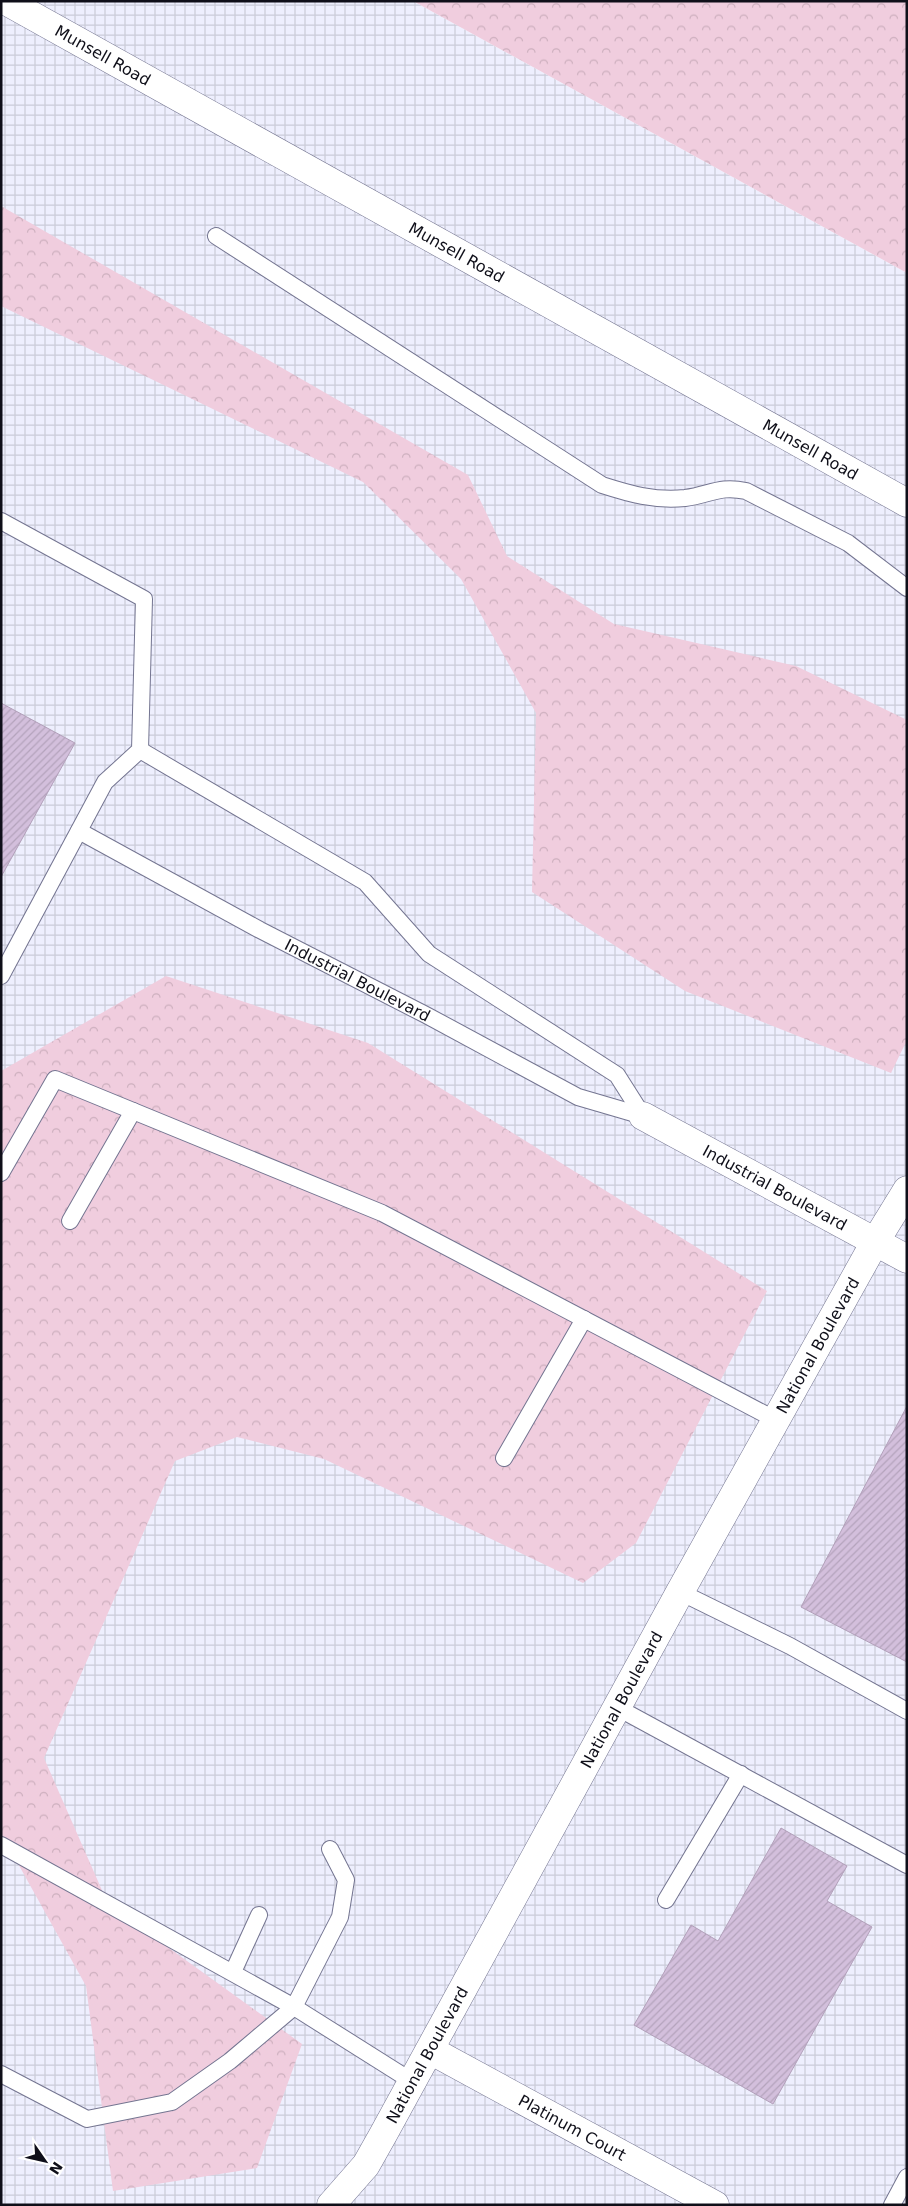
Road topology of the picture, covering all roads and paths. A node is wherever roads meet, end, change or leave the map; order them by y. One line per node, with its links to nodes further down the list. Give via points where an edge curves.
1 (6, 1): 3 (street, Munsell Road)
2 (216, 236): 5 (lane, via 602,485 642,497 685,498 729,487 746,490 848,543)
3 (907, 503)
4 (1, 521): 6 (lane, via 144,599)
5 (907, 588)
6 (140, 750): 7 (lane, via 105,782); 10 (lane, via 365,882 429,954 617,1075)
7 (79, 831): 8 (lane); 10 (lane, Industrial Boulevard, via 578,1097)
8 (1, 976)
9 (133, 1111): 11 (lane, via 54,1079); 13 (lane); 16 (lane, via 382,1213)
10 (642, 1116): 14 (street, Industrial Boulevard)
11 (1, 1173)
12 (907, 1190): 14 (street, National Boulevard)
13 (70, 1221)
14 (875, 1242): 15 (street, Industrial Boulevard); 17 (street, National Boulevard)
15 (907, 1260)
16 (584, 1320): 17 (lane); 18 (lane)
17 (776, 1420): 19 (street, National Boulevard)
18 (504, 1458)
19 (680, 1592): 20 (street, National Boulevard); 21 (lane, via 790,1646)
20 (618, 1708): 22 (lane); 30 (street, National Boulevard)
21 (907, 1711)
22 (741, 1774): 25 (lane); 26 (lane)
23 (1, 1845): 28 (lane)
24 (330, 1849): 29 (lane, via 346,1880 340,1917)
25 (907, 1865)
26 (666, 1900)
27 (259, 1915): 28 (lane)
28 (233, 1972): 29 (lane)
29 (294, 2007): 31 (lane, via 230,2061 172,2102 87,2119); 32 (lane)
30 (430, 2050): 32 (street, National Boulevard); 35 (street, Platinum Court)
31 (1, 2074)
32 (413, 2082): 34 (street, National Boulevard, via 366,2165)
33 (907, 2177): 36 (lane)
34 (331, 2205)
35 (714, 2205)
36 (892, 2205)

